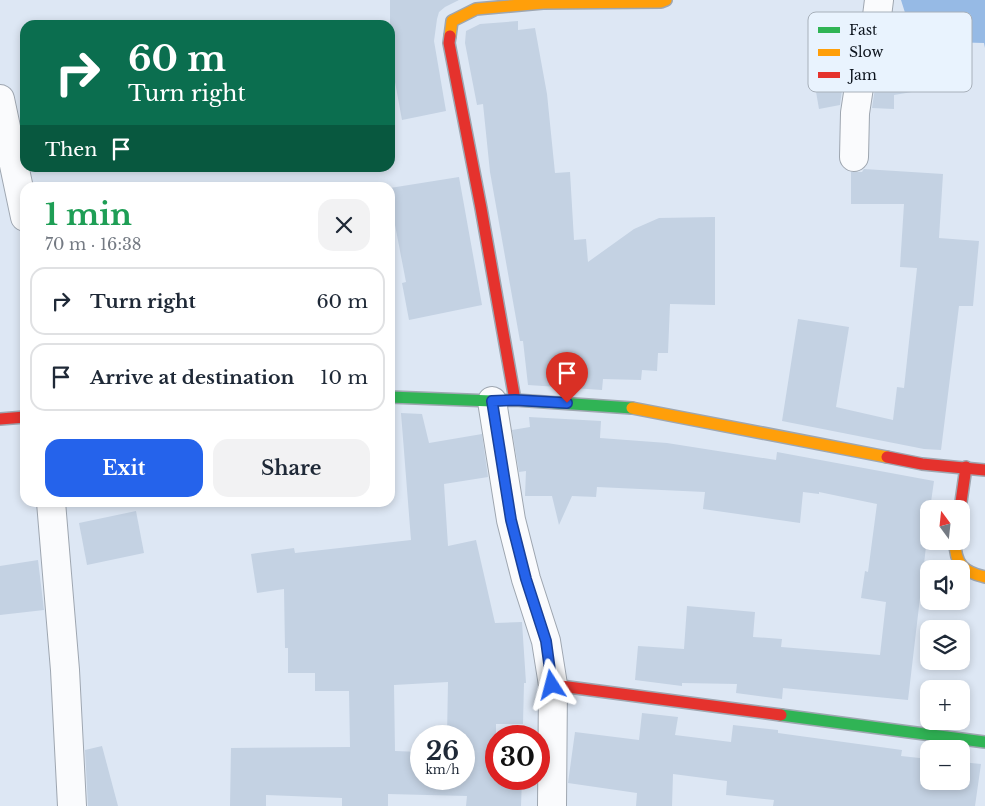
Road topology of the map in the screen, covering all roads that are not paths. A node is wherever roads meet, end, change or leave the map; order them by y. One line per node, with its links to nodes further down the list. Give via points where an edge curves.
1 (666, 0): 7 (street, via 543,3 476,9 452,21 449,43 481,208)
2 (859, 92): 4 (street)
3 (0, 99): 5 (street)
4 (854, 157)
5 (20, 193)
6 (395, 397): 7 (street)
7 (503, 400): 10 (street, via 636,408 922,464); 16 (street, via 511,520 546,641)
8 (20, 417): 9 (street)
9 (0, 419)
10 (966, 467): 11 (street); 12 (street)
11 (985, 470)
12 (961, 500)
13 (51, 507): 18 (street)
14 (956, 550): 15 (street, via 962,569)
15 (985, 577)
16 (552, 685): 17 (street); 19 (street)
17 (985, 742)
18 (72, 806)
19 (552, 806)

